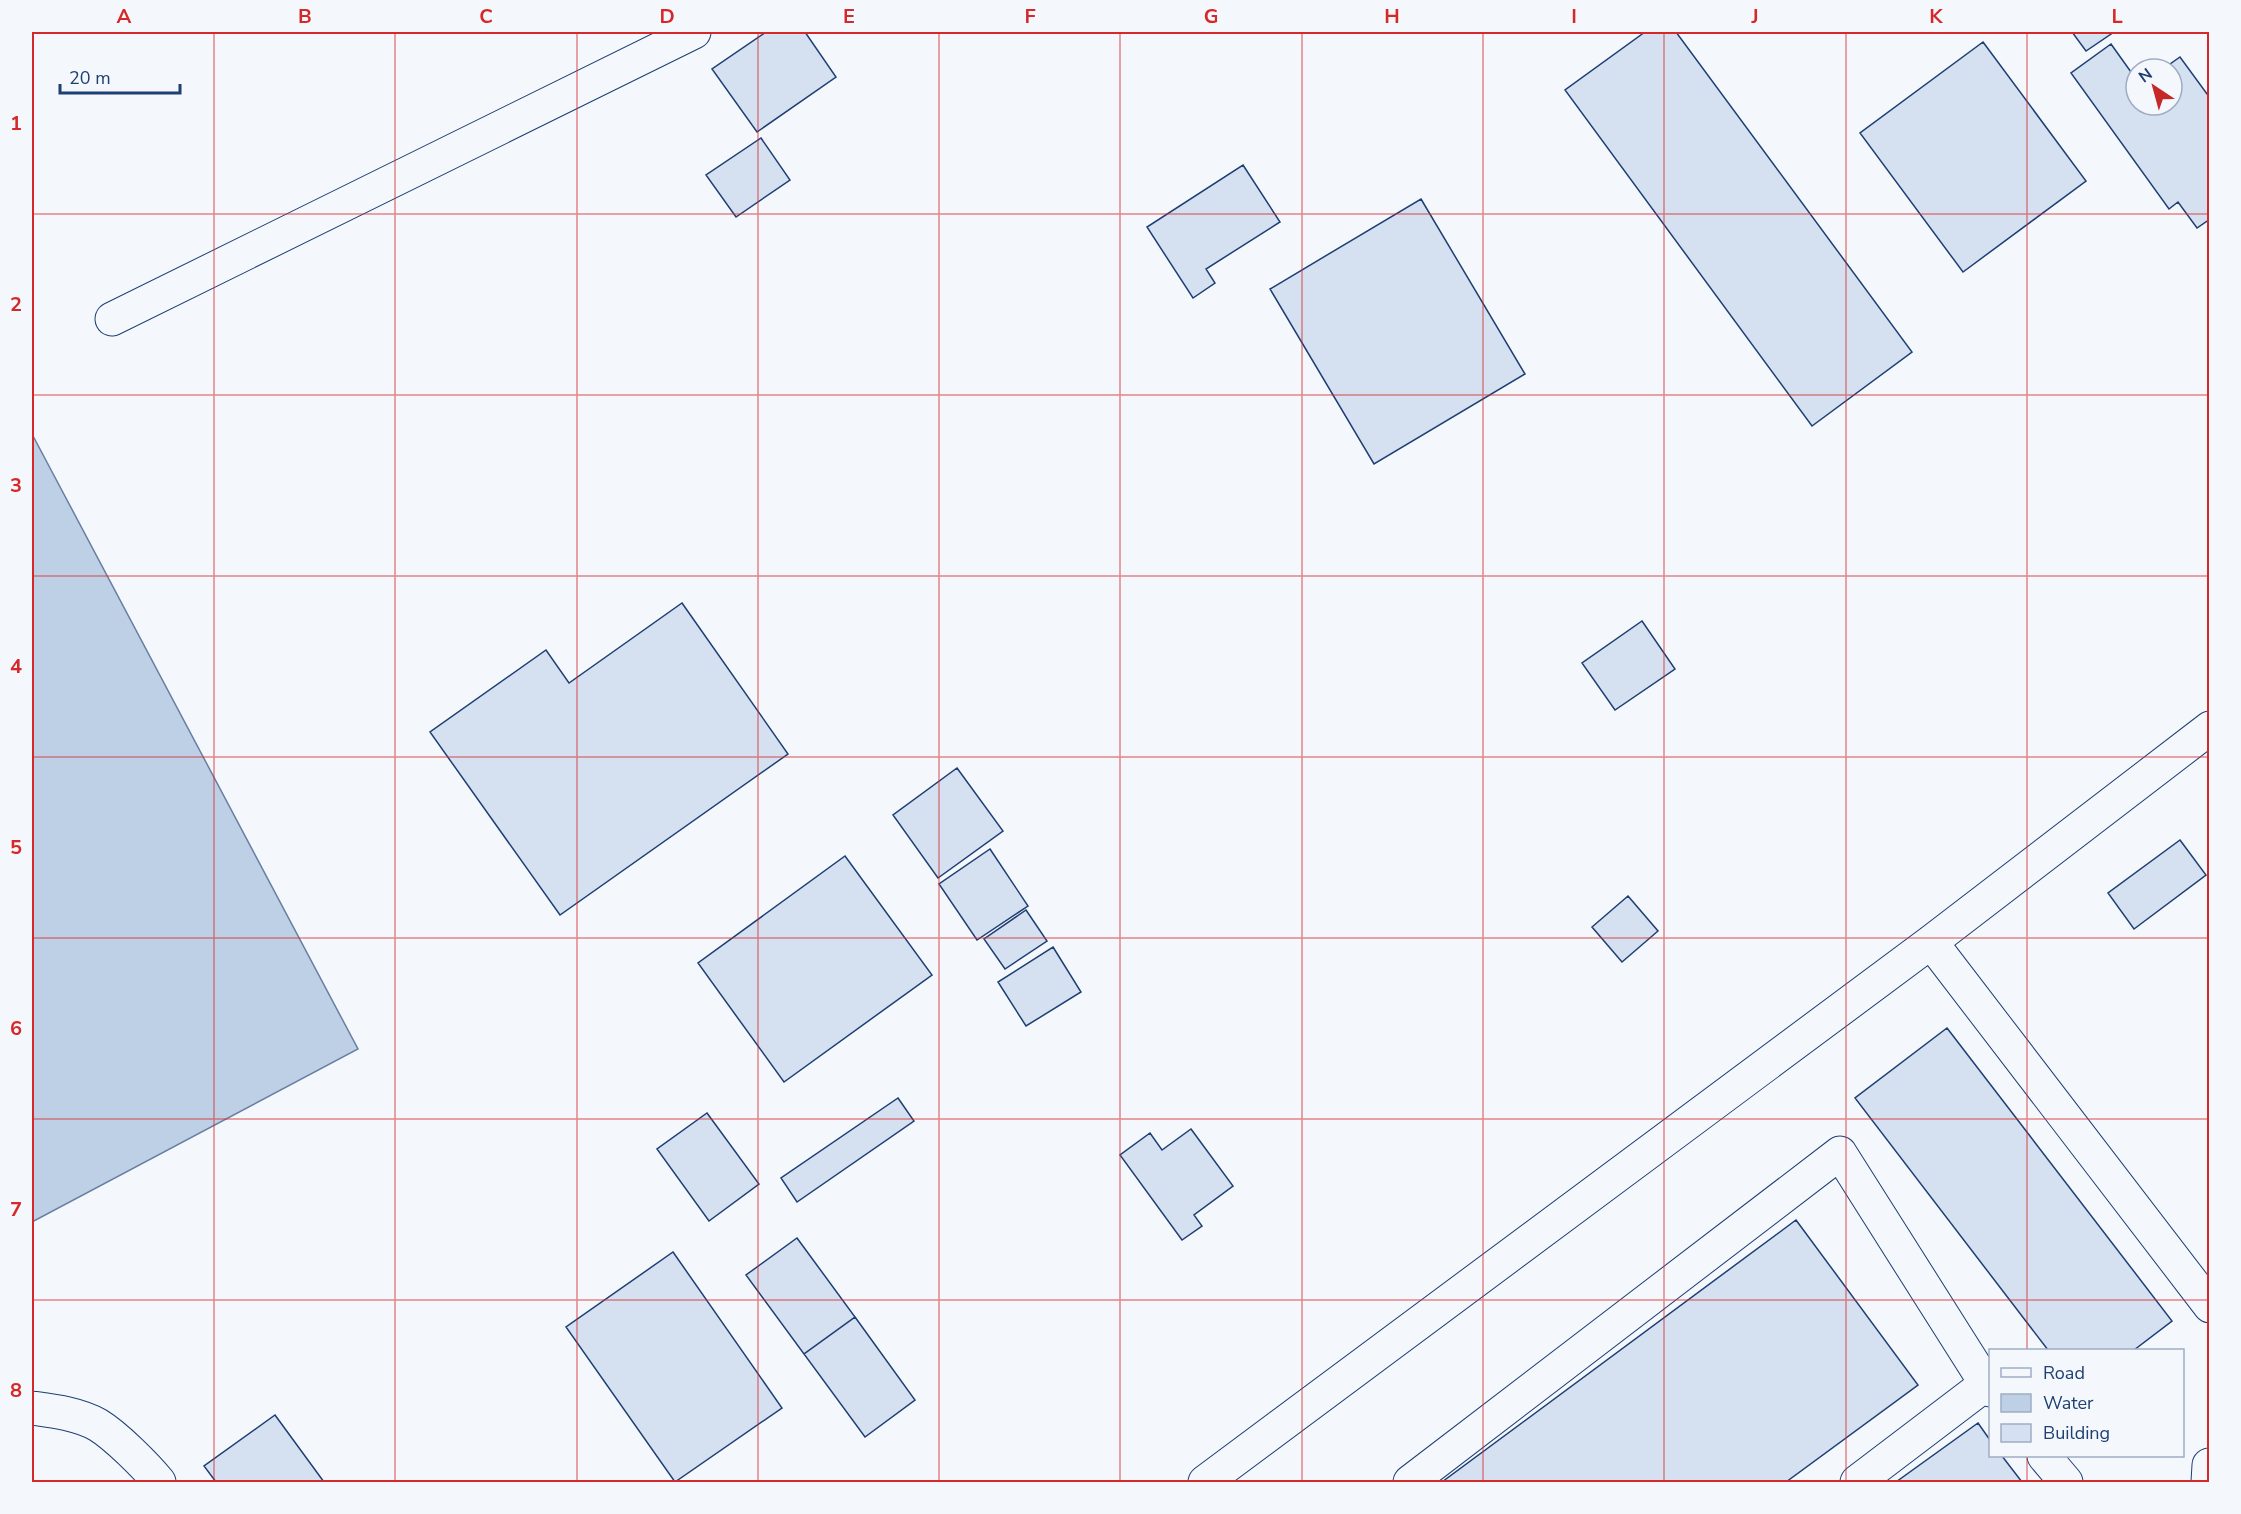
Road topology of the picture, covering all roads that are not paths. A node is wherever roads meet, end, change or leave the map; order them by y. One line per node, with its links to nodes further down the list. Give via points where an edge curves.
1 (694, 32): 2 (lane)
2 (112, 319)
3 (2210, 728): 4 (lane)
4 (1931, 942): 5 (lane); 11 (lane)
5 (2210, 1306)
6 (1988, 1387): 12 (lane, via 1839,1153); 13 (lane)
7 (32, 1408): 10 (lane, via 62,1412 98,1425)
8 (2046, 1457): 14 (lane)
9 (2209, 1465): 15 (lane)
10 (159, 1482)
11 (1205, 1482)
12 (1410, 1482)
13 (1857, 1482)
14 (2066, 1482)
15 (2208, 1482)

